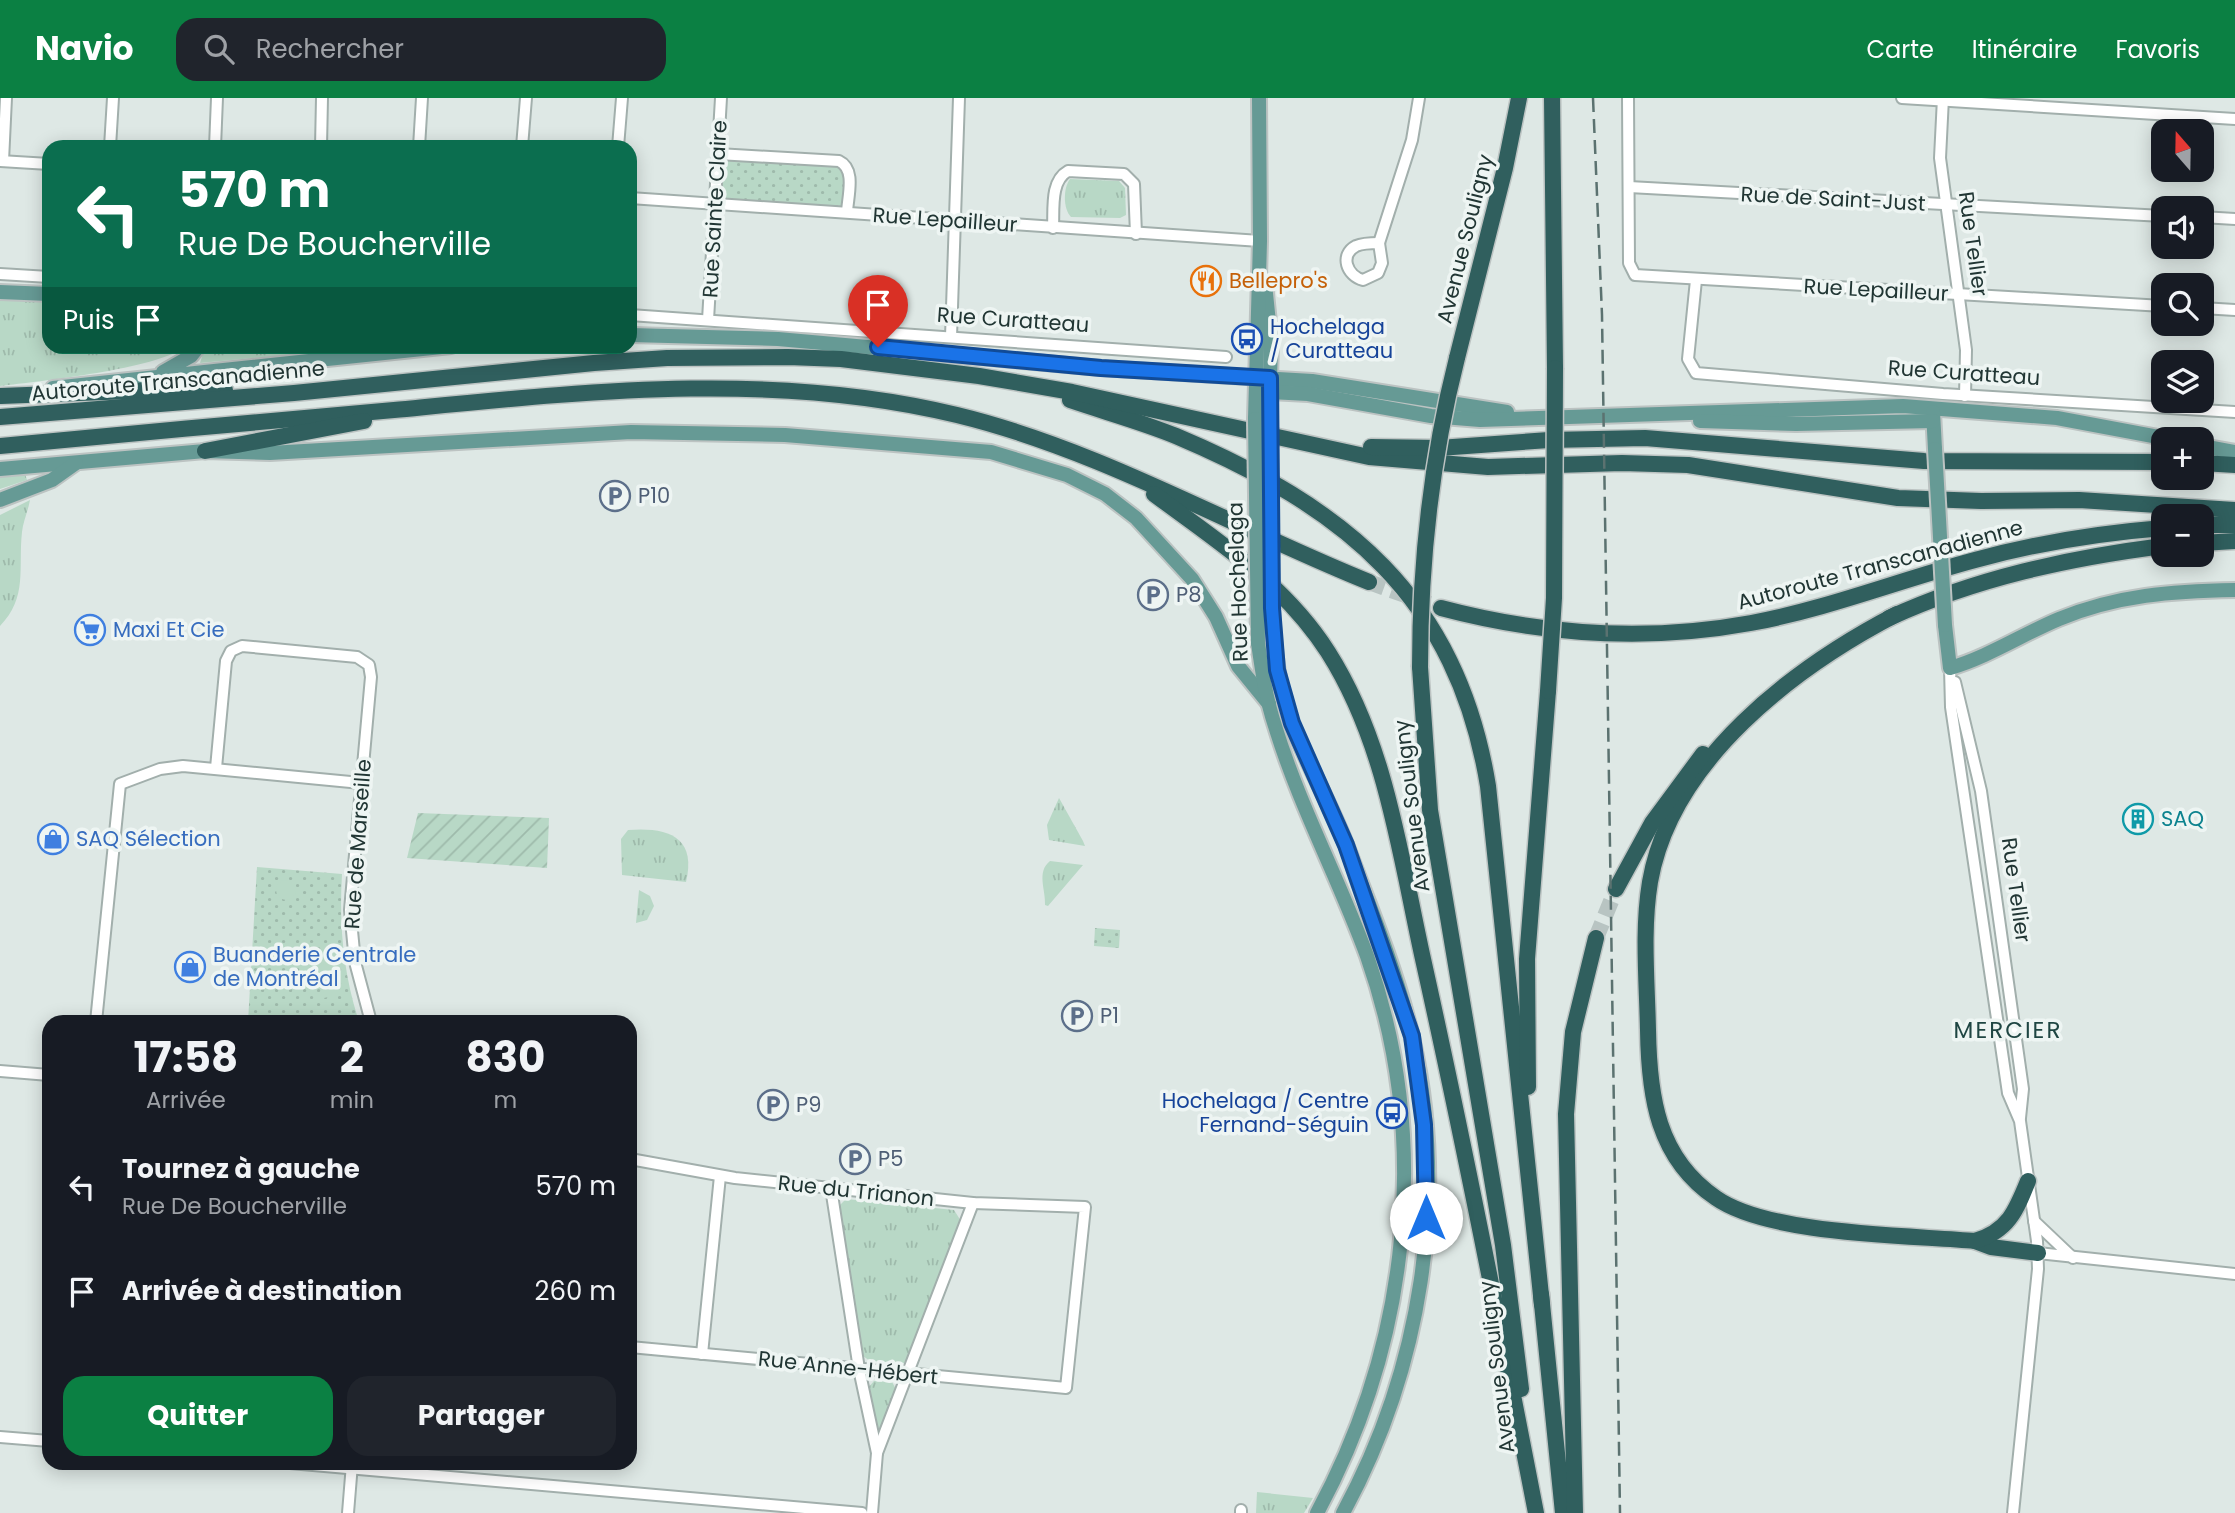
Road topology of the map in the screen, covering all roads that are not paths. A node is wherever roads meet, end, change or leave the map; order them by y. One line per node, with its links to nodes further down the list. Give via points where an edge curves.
1 (6, 98): 25 (street)
2 (113, 98): 18 (street)
3 (217, 98): 19 (street)
4 (322, 98): 20 (street)
5 (422, 98): 21 (street)
6 (526, 98): 22 (street)
7 (622, 98): 23 (street)
8 (721, 98): 24 (street, Rue Sainte Claire)
9 (959, 98): 35 (street)
10 (1259, 98): 38 (main road, Rue Hochelaga)
11 (1419, 98): 39 (street, via 1412,140)
12 (1519, 98): 130 (highway, Avenue Souligny, bridge, via 1441,425 1429,504 1420,667 1430,810 1503,1245)
13 (1552, 98): 114 (highway, bridge, via 1554,598 1527,969 1527,1071)
14 (1628, 98): 27 (street)
15 (1902, 98): 16 (street)
16 (1942, 99): 17 (street); 30 (street, Rue Tellier, via 1940,158)
17 (2235, 119)
18 (110, 140)
19 (215, 140)
20 (321, 140)
21 (419, 140)
22 (523, 140)
23 (619, 140)
24 (718, 154): 29 (street, Rue Sainte Claire); 31 (street, via 846,164 850,172)
25 (1, 161): 26 (street)
26 (42, 164)
27 (1629, 187): 30 (street, Rue de Saint-Just); 42 (street, Rue Lepailleur, via 1632,272)
28 (637, 198): 29 (street, Rue Lepailleur)
29 (715, 203): 31 (street, Rue Lepailleur); 50 (street, Rue Sainte Claire)
30 (1947, 205): 32 (street, Rue de Saint-Just); 45 (street, Rue Tellier)
31 (847, 212): 35 (street, Rue Lepailleur)
32 (2151, 214)
33 (2214, 218): 34 (street)
34 (2235, 219)
35 (954, 221): 36 (street, Rue Lepailleur); 52 (street)
36 (1053, 228): 37 (street, Rue Lepailleur); 37 (street, via 1056,181 1061,175 1068,171 1124,174 1134,184)
37 (1136, 234): 38 (street, Rue Lepailleur)
38 (1260, 241): 57 (main road, Rue Hochelaga, via 1271,342)
39 (1379, 243)
40 (0, 274): 41 (street)
41 (42, 277)
42 (1696, 280): 45 (street, Rue Lepailleur); 61 (street, Rue Curatteau, via 1688,359 1692,369 1702,374)
43 (0, 292): 44 (main road)
44 (42, 294)
45 (1959, 295): 46 (street, Rue Lepailleur); 61 (street, Rue Tellier, via 1966,350)
46 (2151, 305)
47 (2214, 309): 48 (street)
48 (2235, 310)
49 (637, 315): 50 (street, Rue Curatteau)
50 (708, 320): 52 (street, Rue Curatteau)
51 (637, 335): 57 (main road, Rue Curatteau, via 778,339)
52 (951, 337): 55 (street, Rue Curatteau)
53 (193, 354): 56 (main road)
54 (372, 354): 56 (main road)
55 (1226, 357)
56 (156, 376): 60 (main road)
57 (1265, 382): 64 (main road, Rue Curatteau, via 1320,381 1550,417 1638,416 1732,423); 66 (main road, Rue Hochelaga); 66 (main road, Rue Hochelaga)
58 (1023, 383): 59 (highway, Autoroute Transcanadienne, via 841,359 734,356 594,363); 67 (highway, Autoroute Transcanadienne); 114 (highway, via 1174,435 1267,478 1323,513 1368,550 1415,603 1446,653 1470,708 1483,754)
59 (294, 393): 60 (highway, via 182,389); 65 (highway, Autoroute Transcanadienne)
60 (0, 396)
61 (1965, 396): 63 (street, Rue Curatteau)
62 (434, 406): 69 (highway); 71 (highway); 78 (highway, via 650,390 831,393 915,406 1000,427)
63 (2235, 412)
64 (1933, 415): 68 (main road, Rue Curatteau, via 2070,419); 93 (main road, Rue Tellier, bridge)
65 (0, 417)
66 (1262, 419): 92 (main road, Rue Hochelaga, bridge)
67 (1240, 430): 73 (highway, via 1392,449 1645,438 1924,461); 80 (highway, Autoroute Transcanadienne, via 1369,457 1444,465 1688,465 1898,498 2079,500)
68 (2151, 435)
69 (0, 446)
70 (2214, 448): 72 (main road)
71 (205, 451): 74 (main road); 91 (main road, via 270,453 678,432 821,437 1004,454 1067,475 1127,510 1192,579)
72 (2235, 452)
73 (2151, 462)
74 (77, 463): 77 (main road); 79 (main road, via 52,480)
75 (2214, 463): 76 (highway)
76 (2235, 464)
77 (0, 469)
78 (1135, 479): 87 (highway); 130 (highway, via 1244,559 1286,599 1329,653 1362,717 1384,784 1429,985)
79 (0, 500)
80 (2235, 510)
81 (2214, 525): 82 (highway)
82 (2235, 525)
83 (2151, 529): 89 (highway, Autoroute Transcanadienne, via 2020,549 1801,612 1710,629 1642,635 1575,633)
84 (2235, 541): 85 (highway)
85 (2214, 542)
86 (2151, 548): 90 (highway, via 2022,571)
87 (1369, 582)
88 (2235, 590): 93 (main road, via 2162,592 2110,601)
89 (1441, 608)
90 (1897, 614): 97 (highway, via 1798,669 1730,726 1676,787); 110 (highway, via 1829,653 1770,697 1720,748 1670,822 1654,866 1647,905 1649,1084 1654,1112 1670,1150 1696,1182 1729,1206 1781,1223)
91 (1233, 649): 92 (main road, via 1248,656); 94 (main road, via 1241,671)
92 (1267, 650): 94 (main road, Rue Hochelaga); 129 (main road, Rue Hochelaga, via 1292,723 1346,845 1397,988 1416,1058 1424,1125 1424,1265 1415,1319 1391,1407)
93 (1950, 668): 103 (street, Rue Tellier, via 1951,707 2008,1093); 103 (street, Rue Tellier, via 1981,791 2023,1089)
94 (1269, 704): 128 (main road, Rue Hochelaga, via 1279,740 1370,967 1393,1057 1404,1141 1402,1244 1385,1341 1356,1430)
95 (216, 768): 96 (street); 96 (street, Rue de Marseille, via 226,661 231,651 242,646 356,657 369,665 371,677); 99 (street, via 170,766 120,784)
96 (361, 783): 100 (street, Rue de Marseille, via 350,910 355,962)
97 (1616, 888)
98 (1596, 938): 132 (highway, via 1573,1032 1566,1114)
99 (97, 1015)
100 (369, 1015)
101 (0, 1071): 102 (street)
102 (42, 1074)
103 (2020, 1121): 106 (street, Rue Tellier)
104 (637, 1160): 105 (street, Rue du Trianon)
105 (720, 1176): 107 (street, Rue du Trianon); 116 (street)
106 (2028, 1181): 109 (street, Rue Tellier); 110 (highway, via 2008,1223)
107 (831, 1188): 108 (street, Rue du Trianon); 117 (street)
108 (973, 1203): 118 (street); 119 (street, Rue du Trianon, via 1084,1207)
109 (2034, 1221): 111 (street, Rue Tellier); 112 (street)
110 (1975, 1241): 111 (highway)
111 (2038, 1253): 112 (street); 133 (street, Rue Tellier)
112 (2073, 1258): 113 (street)
113 (2235, 1274)
114 (1542, 1305): 131 (highway)
115 (637, 1348): 116 (street, Rue Anne-Hébert)
116 (702, 1354): 117 (street, Rue Anne-Hébert)
117 (859, 1369): 118 (street, Rue Anne-Hébert); 122 (street)
118 (910, 1374): 119 (street, Rue Anne-Hébert); 122 (street)
119 (1066, 1388)
120 (0, 1437): 121 (street)
121 (42, 1440)
122 (877, 1453): 127 (street)
123 (352, 1470): 125 (street)
124 (395, 1470): 126 (street)
125 (348, 1513)
126 (862, 1513)
127 (872, 1513)
128 (1317, 1513)
129 (1343, 1513)
130 (1536, 1513)
131 (1563, 1513)
132 (1575, 1513)
133 (2012, 1513)

